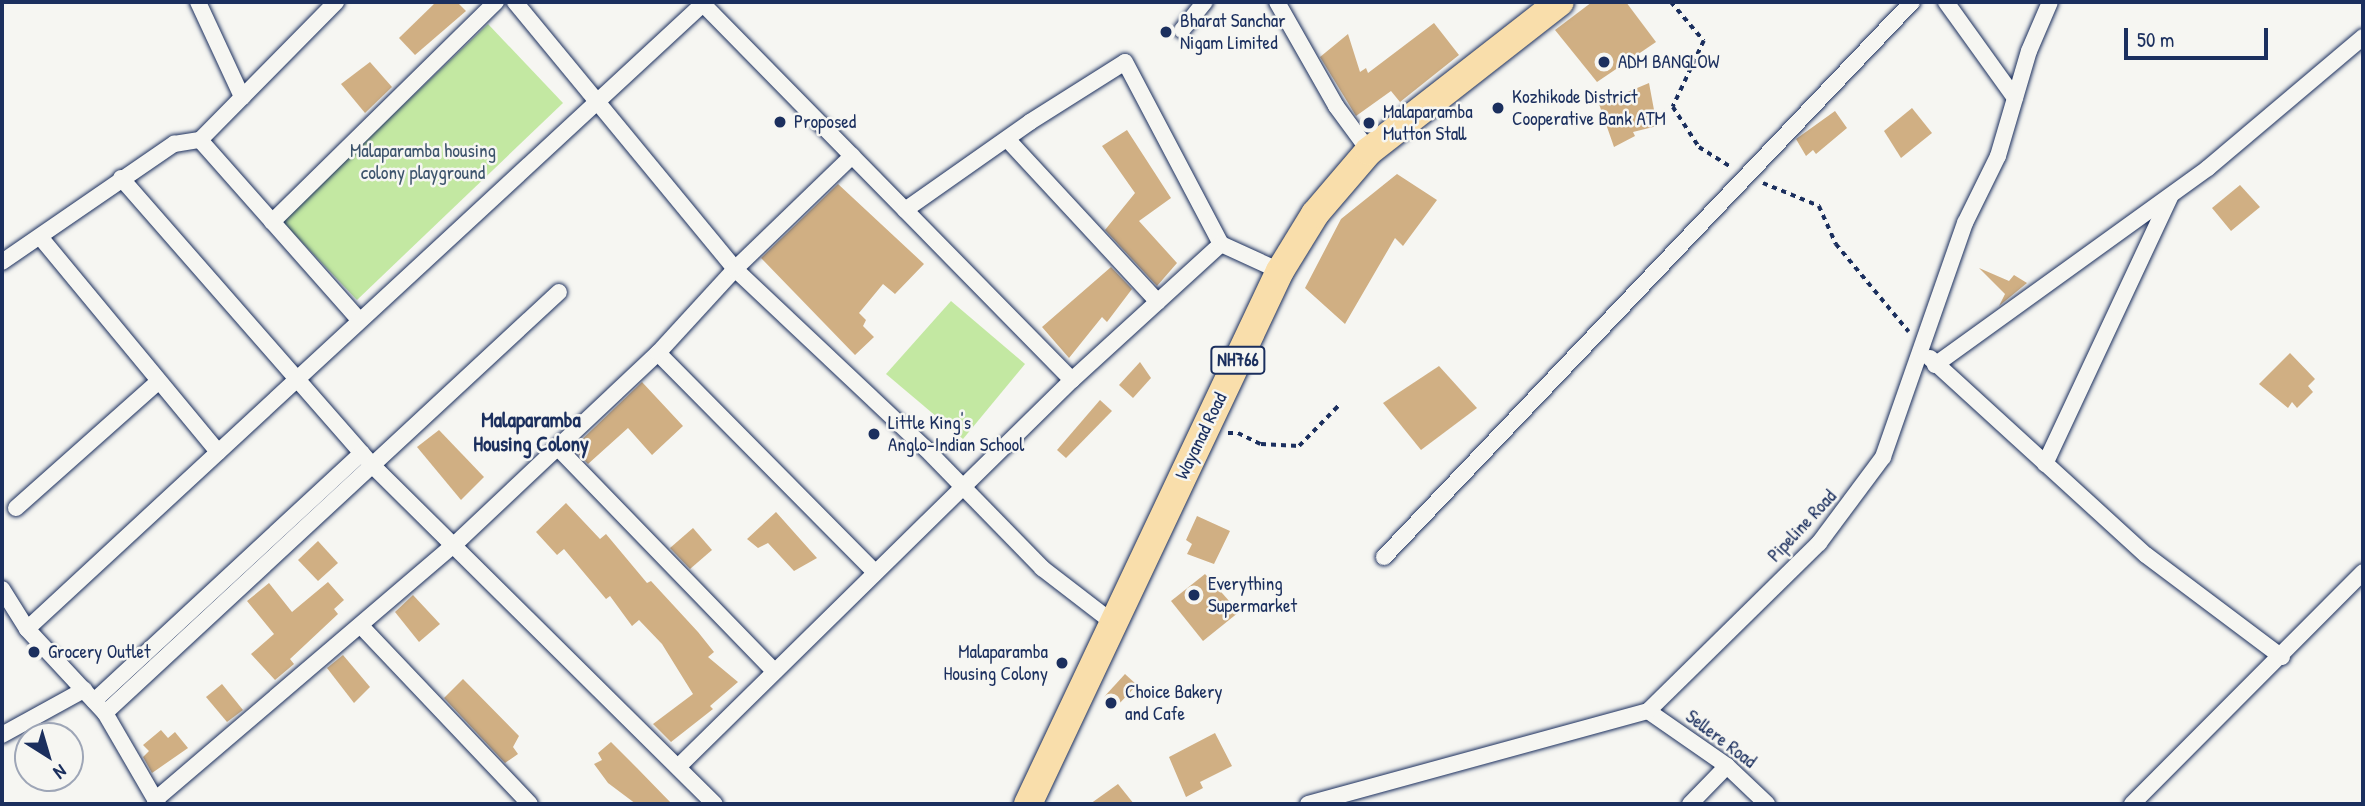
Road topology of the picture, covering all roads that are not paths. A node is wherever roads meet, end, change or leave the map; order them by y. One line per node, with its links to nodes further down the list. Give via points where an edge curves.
1 (337, 2): 13 (street)
2 (496, 2): 23 (street)
3 (515, 2): 15 (street)
4 (1205, 2): 11 (street)
5 (1277, 2): 18 (street, via 1336,106)
6 (1560, 2): 18 (highway, Wayanad Road / NH766)
7 (1912, 2): 45 (street)
8 (1946, 2): 14 (street)
9 (2050, 2): 14 (street, Pipeline Road)
10 (203, 5): 13 (street)
11 (1182, 30)
12 (2363, 37): 21 (street)
13 (242, 97): 17 (street)
14 (2015, 98): 32 (street, Pipeline Road, via 1998,156 1965,223)
15 (599, 99): 19 (street, via 703,4); 27 (street); 31 (street)
16 (1007, 138): 22 (street); 25 (street, via 1125,62); 30 (street)
17 (200, 140): 20 (street, via 174,144); 23 (street)
18 (1370, 151): 28 (highway, Wayanad Road / NH766, via 1339,181)
19 (852, 156): 22 (street); 27 (street)
20 (121, 178): 24 (street); 35 (street)
21 (2171, 195): 34 (street); 41 (street)
22 (905, 210): 36 (street)
23 (272, 222): 31 (street)
24 (41, 238): 26 (street); 37 (street)
25 (1221, 244): 28 (street); 30 (street)
26 (2, 262)
27 (735, 269): 33 (street); 42 (street)
28 (1280, 271): 49 (highway, Wayanad Road / NH766)
29 (559, 292): 40 (street)
30 (1158, 302): 36 (street)
31 (359, 320): 35 (street)
32 (1922, 348): 34 (street); 55 (street, Pipeline Road, via 1883,457 1854,501 1819,543)
33 (658, 353): 38 (street); 46 (street)
34 (1935, 365): 41 (street)
35 (296, 379): 39 (street); 40 (street)
36 (1072, 380): 42 (street)
37 (158, 382): 39 (street); 43 (street)
38 (558, 448): 44 (street); 53 (street)
39 (218, 452): 51 (street)
40 (367, 459): 44 (street); 54 (street)
41 (2045, 464): 52 (street, via 2155,563)
42 (965, 489): 46 (street); 49 (street, via 1042,568)
43 (16, 508)
44 (454, 545): 50 (street); 57 (street)
45 (1384, 557)
46 (875, 572): 53 (street)
47 (2360, 580): 52 (street)
48 (2, 589): 51 (street)
49 (1112, 622): 62 (highway, Wayanad Road / NH766)
50 (360, 626): 59 (street); 60 (street)
51 (27, 629): 54 (street)
52 (2282, 657): 66 (street)
53 (774, 671): 57 (street)
54 (94, 701): 56 (street); 59 (street)
55 (1648, 711): 58 (street, Sellere Road); 63 (street, Pipeline Road)
56 (2, 736)
57 (679, 766): 61 (street)
58 (1727, 766): 64 (street); 65 (street, Sellere Road)
59 (156, 802)
60 (528, 804)
61 (715, 804)
62 (1028, 804)
63 (1308, 804)
64 (1690, 804)
65 (1767, 804)
66 (2132, 804)

